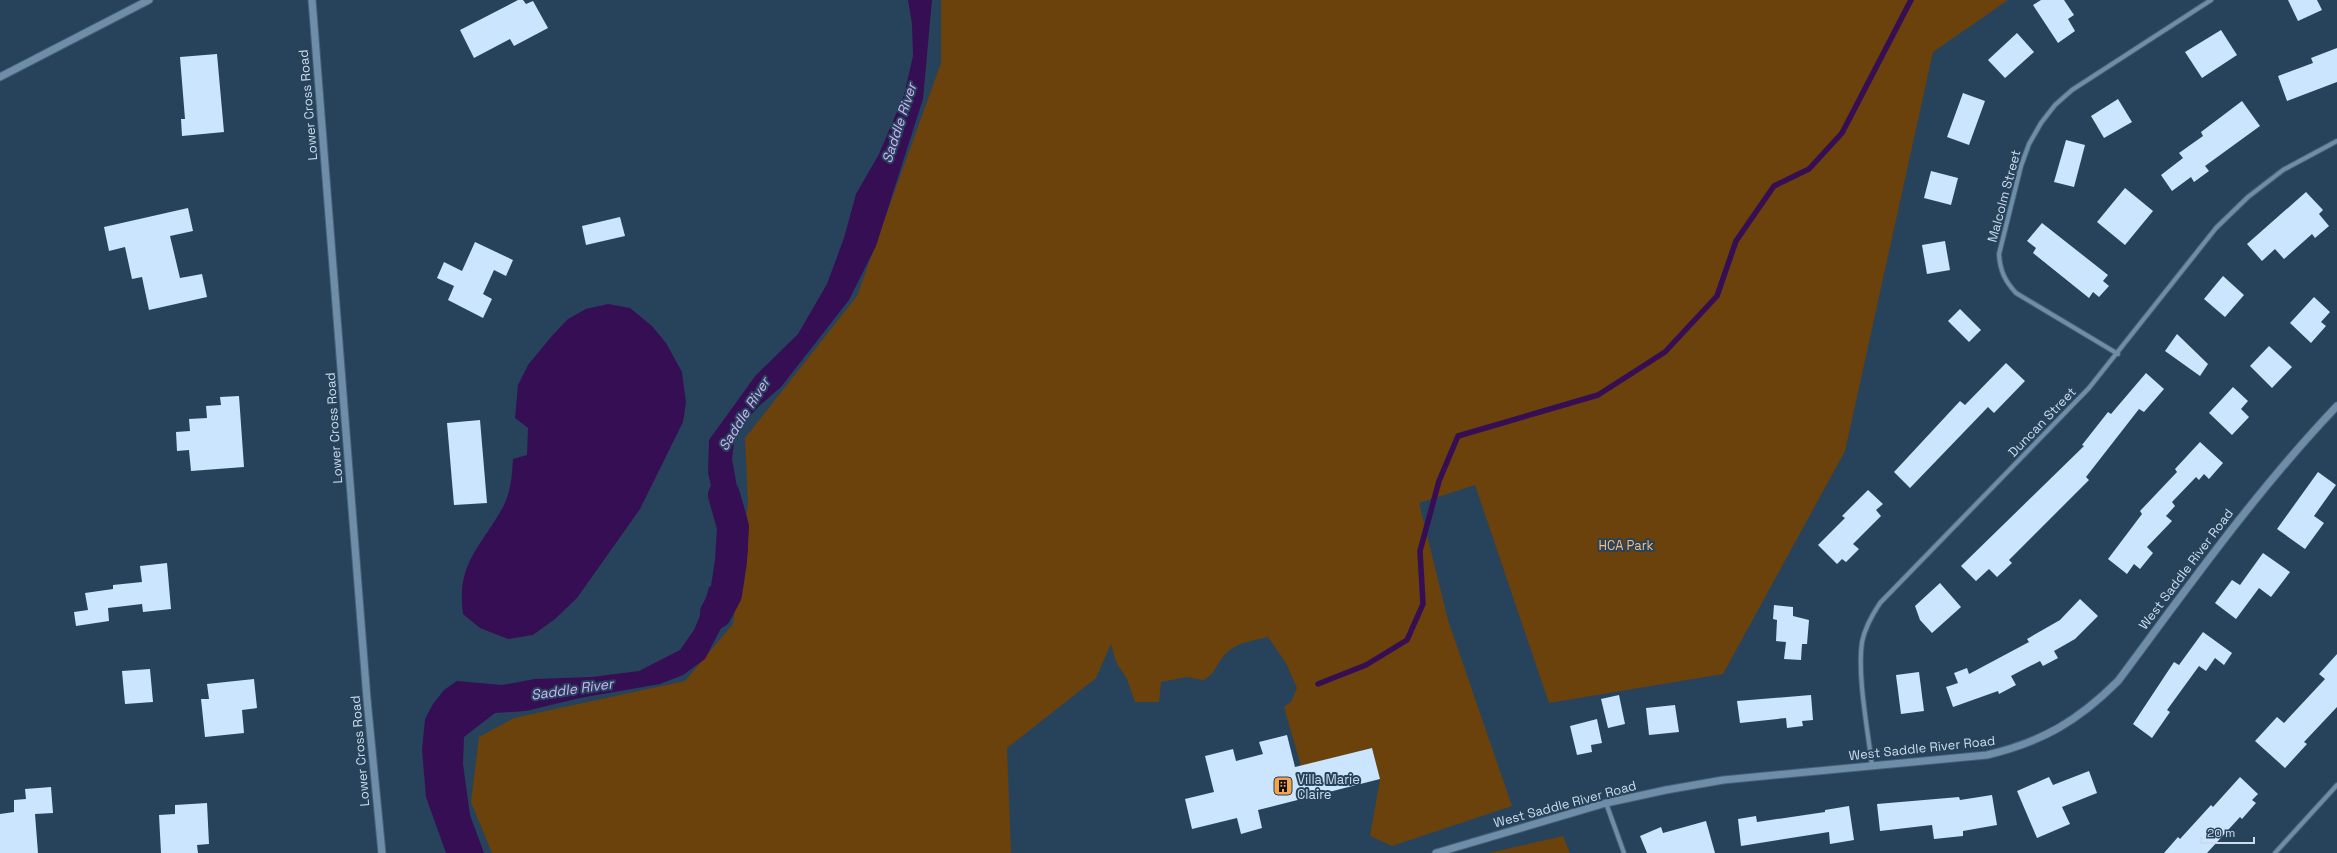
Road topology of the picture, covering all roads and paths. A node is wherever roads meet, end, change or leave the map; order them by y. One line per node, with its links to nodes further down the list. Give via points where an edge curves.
1 (149, 0): 4 (street)
2 (312, 0): 11 (street, Lower Cross Road, via 367,699)
3 (2211, 0): 6 (street, Malcolm Street, via 2072,90 2041,123 2029,144 2021,166 1999,254 2000,268 2006,282 2016,293)
4 (0, 77)
5 (2337, 141): 6 (street, Duncan Street, via 2283,170 2237,207 2216,228 2152,307)
6 (2118, 354): 8 (street, Duncan Street, via 2089,388 1886,595 1869,621 1863,640 1861,660)
7 (2337, 406): 8 (street, West Saddle River Road, via 2251,502 2118,681 2091,707 2045,737 2017,748 1987,755)
8 (1872, 766): 10 (street, West Saddle River Road, via 1723,780)
9 (2337, 785): 14 (street)
10 (1606, 803): 12 (street, West Saddle River Road); 13 (street)
11 (382, 853)
12 (1436, 853)
13 (1624, 853)
14 (2275, 853)

